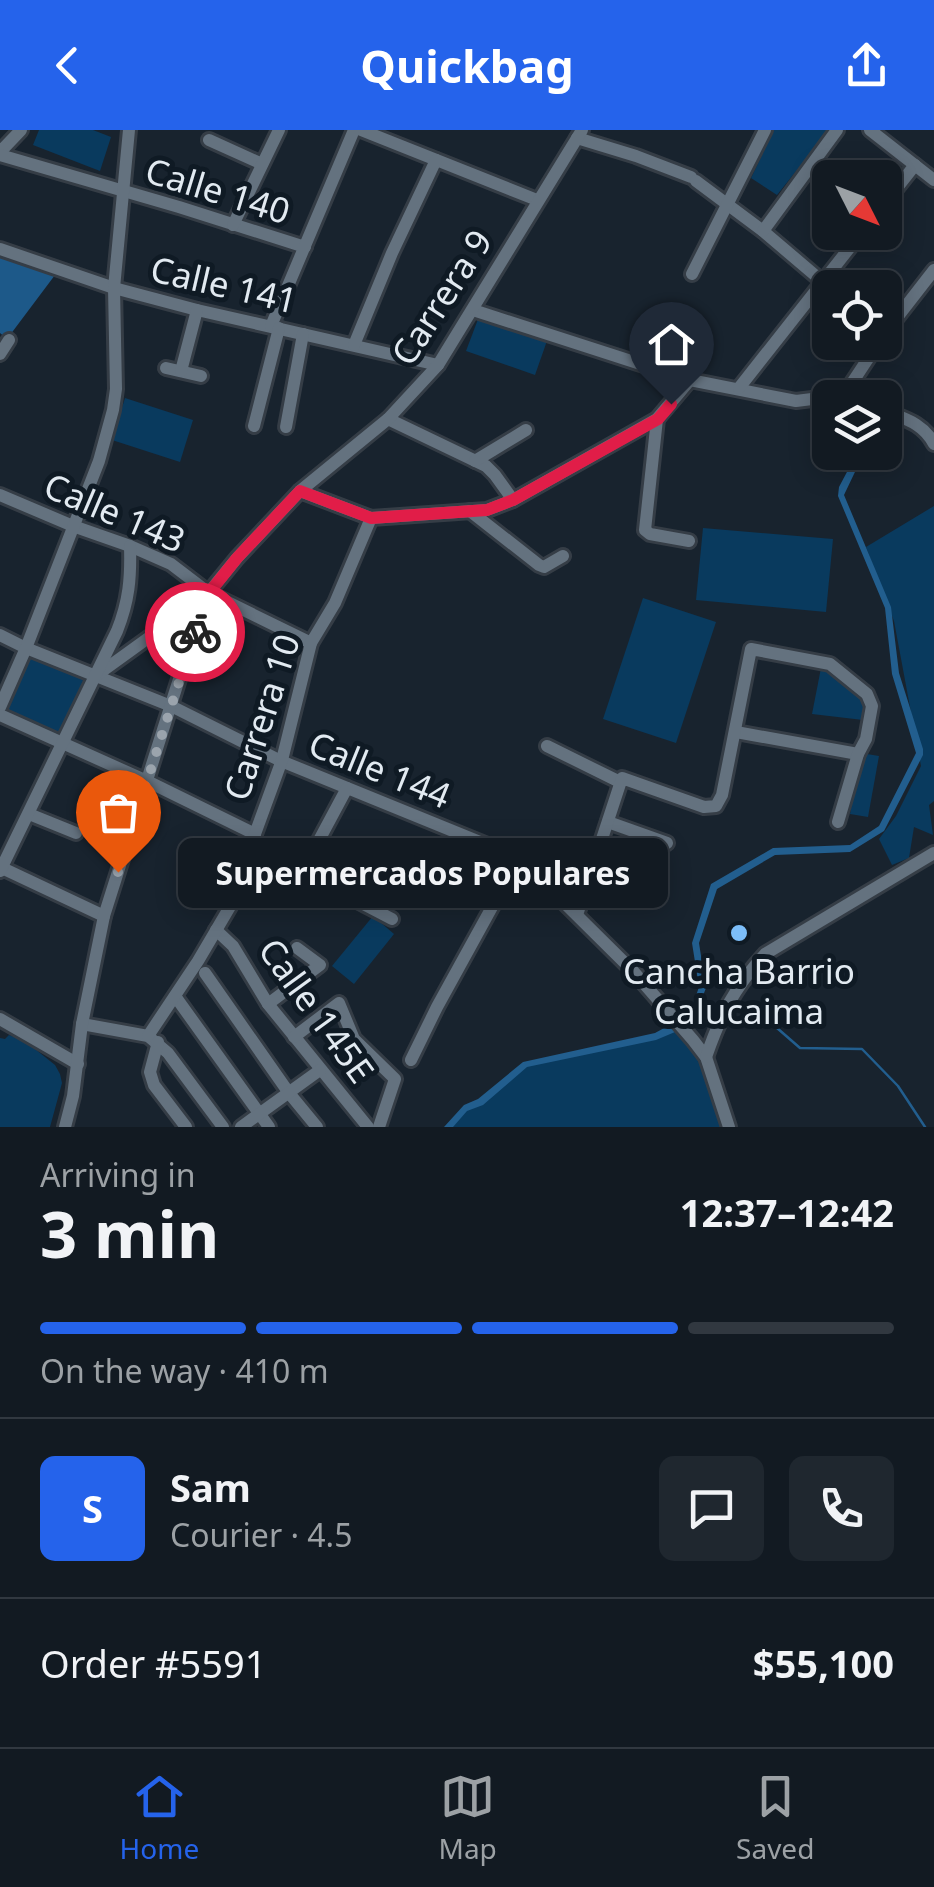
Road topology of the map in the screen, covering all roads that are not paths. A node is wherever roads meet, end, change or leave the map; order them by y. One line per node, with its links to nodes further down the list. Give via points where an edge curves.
1 (21, 130): 10 (street)
2 (129, 130): 16 (street)
3 (279, 130): 12 (street)
4 (358, 130): 11 (street); 21 (street)
5 (765, 130): 18 (street)
6 (837, 130): 20 (street)
7 (870, 130): 13 (street)
8 (579, 134): 17 (street, Carrera 9); 18 (street, via 693,179)
9 (209, 140): 12 (street)
10 (0, 154): 16 (street, Calle 140)
11 (436, 160): 17 (street); 34 (street)
12 (262, 164): 19 (street)
13 (915, 165): 14 (street); 15 (street)
14 (934, 180)
15 (902, 181)
16 (123, 192): 19 (street, Calle 140); 26 (street)
17 (538, 200): 29 (street, Carrera 9)
18 (728, 204): 20 (street); 25 (street)
19 (233, 224): 21 (street, Calle 140)
20 (763, 230): 24 (street)
21 (304, 247): 31 (street)
22 (0, 249): 26 (street, Calle 141)
23 (934, 270): 30 (street)
24 (812, 272)
25 (692, 274)
26 (114, 288): 28 (street, Calle 141); 56 (street, via 112,410)
27 (812, 303): 41 (street)
28 (197, 310): 31 (street, Calle 141); 38 (street)
29 (473, 310): 36 (street, Carrera 9); 40 (street)
30 (902, 311)
31 (275, 327): 32 (street, Calle 141); 46 (street)
32 (303, 334): 34 (street, Calle 141); 47 (street)
33 (9, 340): 35 (street)
34 (354, 345): 36 (street, Calle 141)
35 (0, 354)
36 (438, 365): 44 (street, Carrera 9)
37 (166, 368): 38 (street)
38 (181, 371): 39 (street)
39 (201, 376)
40 (690, 380): 41 (street); 45 (street)
41 (739, 388): 42 (street)
42 (812, 399)
43 (902, 418): 49 (street, via 922,427)
44 (388, 419): 50 (street); 51 (street, Carrera 9)
45 (658, 419): 53 (street); 57 (street, via 645,530)
46 (254, 426)
47 (286, 427)
48 (526, 430): 50 (street)
49 (934, 444)
50 (475, 461): 53 (street)
51 (300, 491): 55 (street); 60 (street, Carrera 9)
52 (0, 495): 56 (street, Calle 143)
53 (513, 500): 54 (street)
54 (470, 511): 55 (street); 59 (street, via 539,565)
55 (371, 518): 62 (street, Carrera 10)
56 (73, 526): 58 (street, Calle 143); 63 (street)
57 (689, 541)
58 (130, 546): 60 (street, Calle 143, via 171,564); 64 (street, via 126,606)
59 (563, 556)
60 (207, 595): 62 (street, Calle 143); 64 (street); 66 (street, Carrera 9)
61 (0, 634): 63 (street, Calle 144)
62 (310, 643): 72 (street, Carrera 10)
63 (26, 648): 64 (street, Calle 144); 65 (street)
64 (95, 676): 66 (street, Calle 144); 69 (street)
65 (0, 706)
66 (171, 706): 72 (street, Calle 144); 74 (street, Carrera 9)
67 (0, 715): 69 (street)
68 (736, 732): 71 (street); 71 (street, via 751,649 830,664 867,694 872,706); 73 (street, via 716,806)
69 (62, 744): 74 (street); 76 (street)
70 (547, 746): 73 (street)
71 (858, 754): 78 (street)
72 (281, 762): 75 (street, Calle 144); 80 (street, Carrera 10)
73 (621, 780): 77 (street)
74 (147, 782): 80 (street); 87 (street, Carrera 9)
75 (347, 788): 83 (street, Calle 144); 85 (street)
76 (29, 814): 79 (street); 84 (street)
77 (608, 822): 81 (street); 86 (street)
78 (838, 822)
79 (76, 833)
80 (253, 840): 85 (street); 89 (street, Carrera 10, via 238,893)
81 (668, 842)
82 (934, 852): 98 (street, via 765,954 744,977)
83 (519, 858): 86 (street, Calle 144); 99 (street)
84 (0, 869): 87 (street)
85 (302, 872): 88 (street)
86 (577, 915): 98 (street, Calle 144)
87 (104, 916): 95 (street, Carrera 9)
88 (392, 919)
89 (216, 930): 92 (street, Carrera 10); 93 (street, Calle 145E)
90 (297, 948): 93 (street, via 320,965)
91 (205, 974): 102 (street)
92 (174, 996): 97 (street, Carrera 10); 103 (street)
93 (268, 1004): 96 (street, Calle 145E)
94 (0, 1019): 100 (street)
95 (82, 1024): 97 (street); 100 (street, Carrera 9)
96 (294, 1037): 101 (street, Calle 145E); 111 (street, via 339,1003 354,1038 394,1079)
97 (153, 1039): 105 (street, via 154,1084); 106 (street)
98 (706, 1057): 112 (street, Calle 144)
99 (411, 1060)
100 (78, 1064): 104 (street, Carrera 9)
101 (320, 1070): 102 (street); 110 (street, Calle 145E)
102 (289, 1093): 103 (street); 109 (street)
103 (259, 1114): 107 (street); 108 (street)
104 (65, 1127)
105 (186, 1127)
106 (223, 1127)
107 (241, 1127)
108 (269, 1127)
109 (316, 1127)
110 (368, 1127)
111 (378, 1127)
112 (729, 1127)

